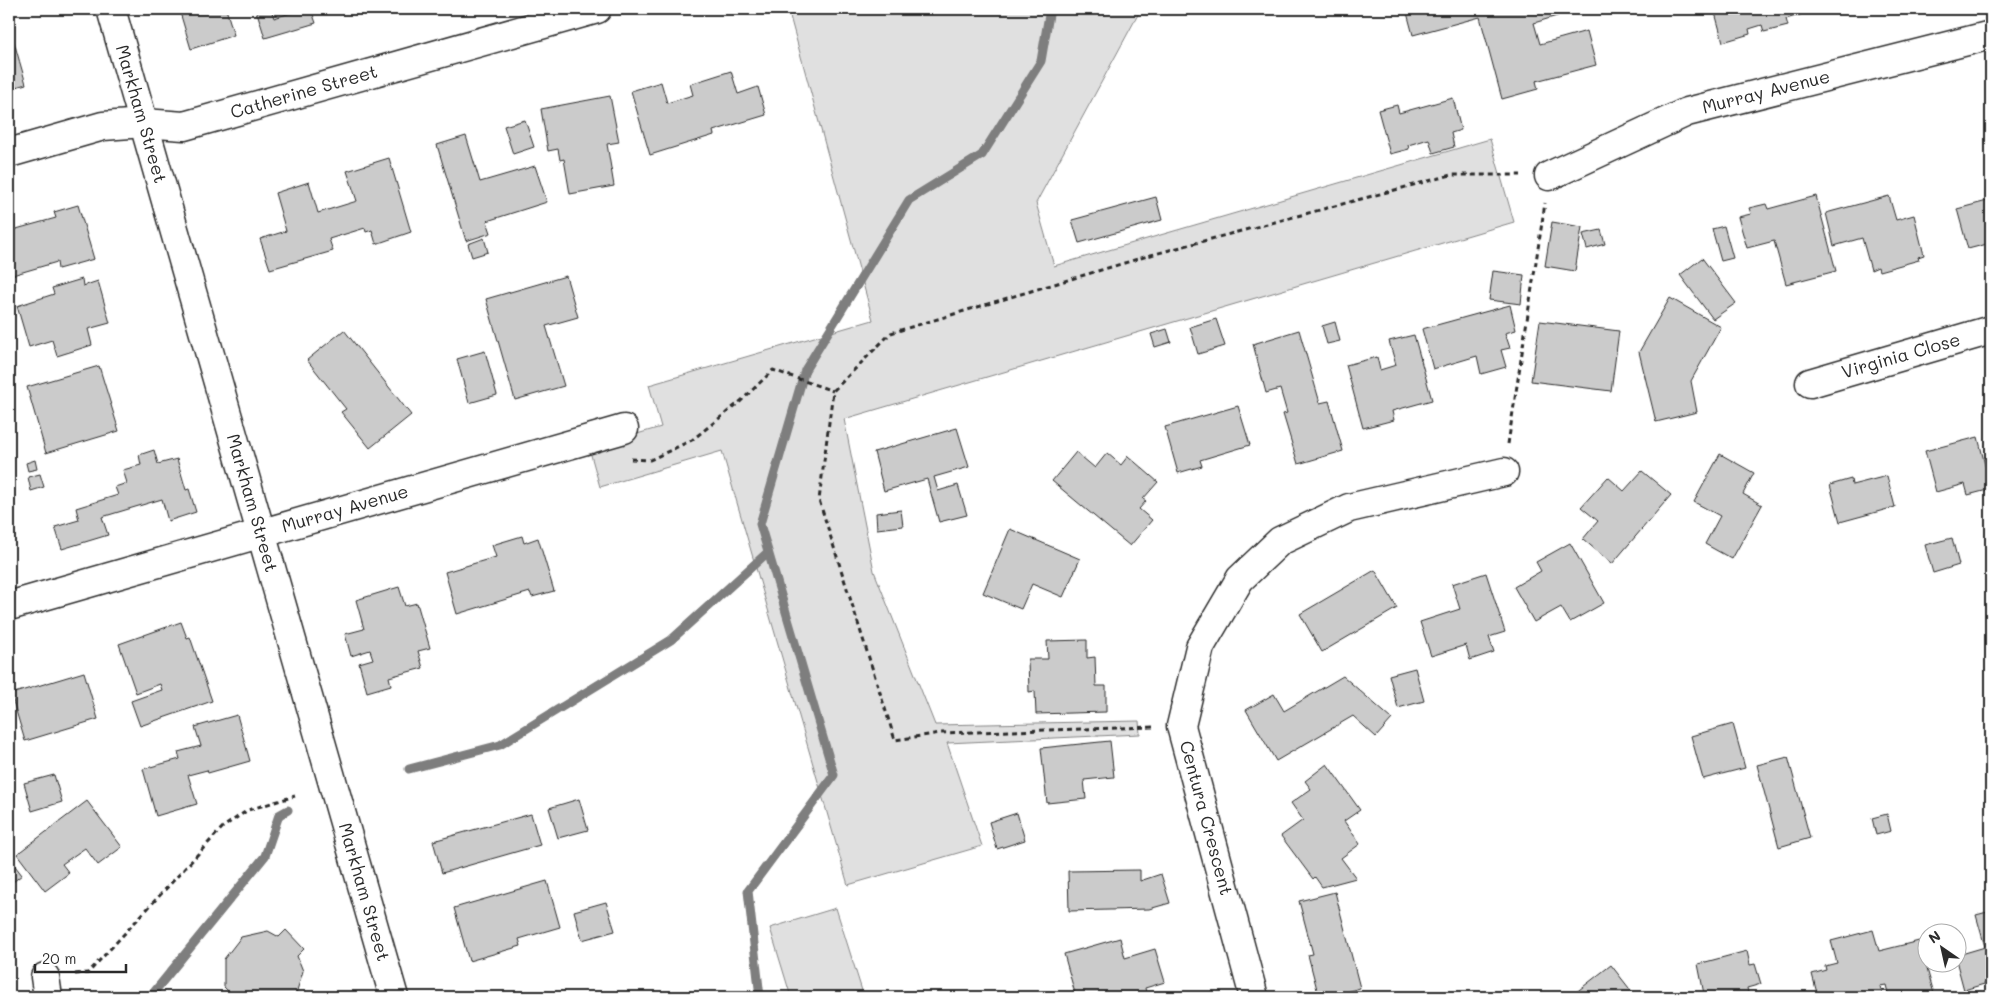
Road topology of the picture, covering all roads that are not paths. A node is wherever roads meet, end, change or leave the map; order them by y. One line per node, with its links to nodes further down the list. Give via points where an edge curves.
1 (111, 9): 4 (street, Markham Street)
2 (597, 9): 4 (street, Catherine Street, via 184,126)
3 (1991, 35): 6 (street, Murray Avenue, via 1686,112)
4 (144, 123): 5 (street, Catherine Street, via 104,126); 11 (street, Markham Street)
5 (9, 153)
6 (1548, 187)
7 (1991, 330): 8 (street, Virginia Close)
8 (1810, 383)
9 (624, 428): 11 (street, Murray Avenue)
10 (1504, 472): 14 (street, Centura Crescent, via 1349,508 1280,541 1240,579 1200,648 1181,726)
11 (261, 533): 12 (street, Murray Avenue); 13 (street, Markham Street)
12 (9, 606)
13 (394, 997)
14 (1254, 997)

